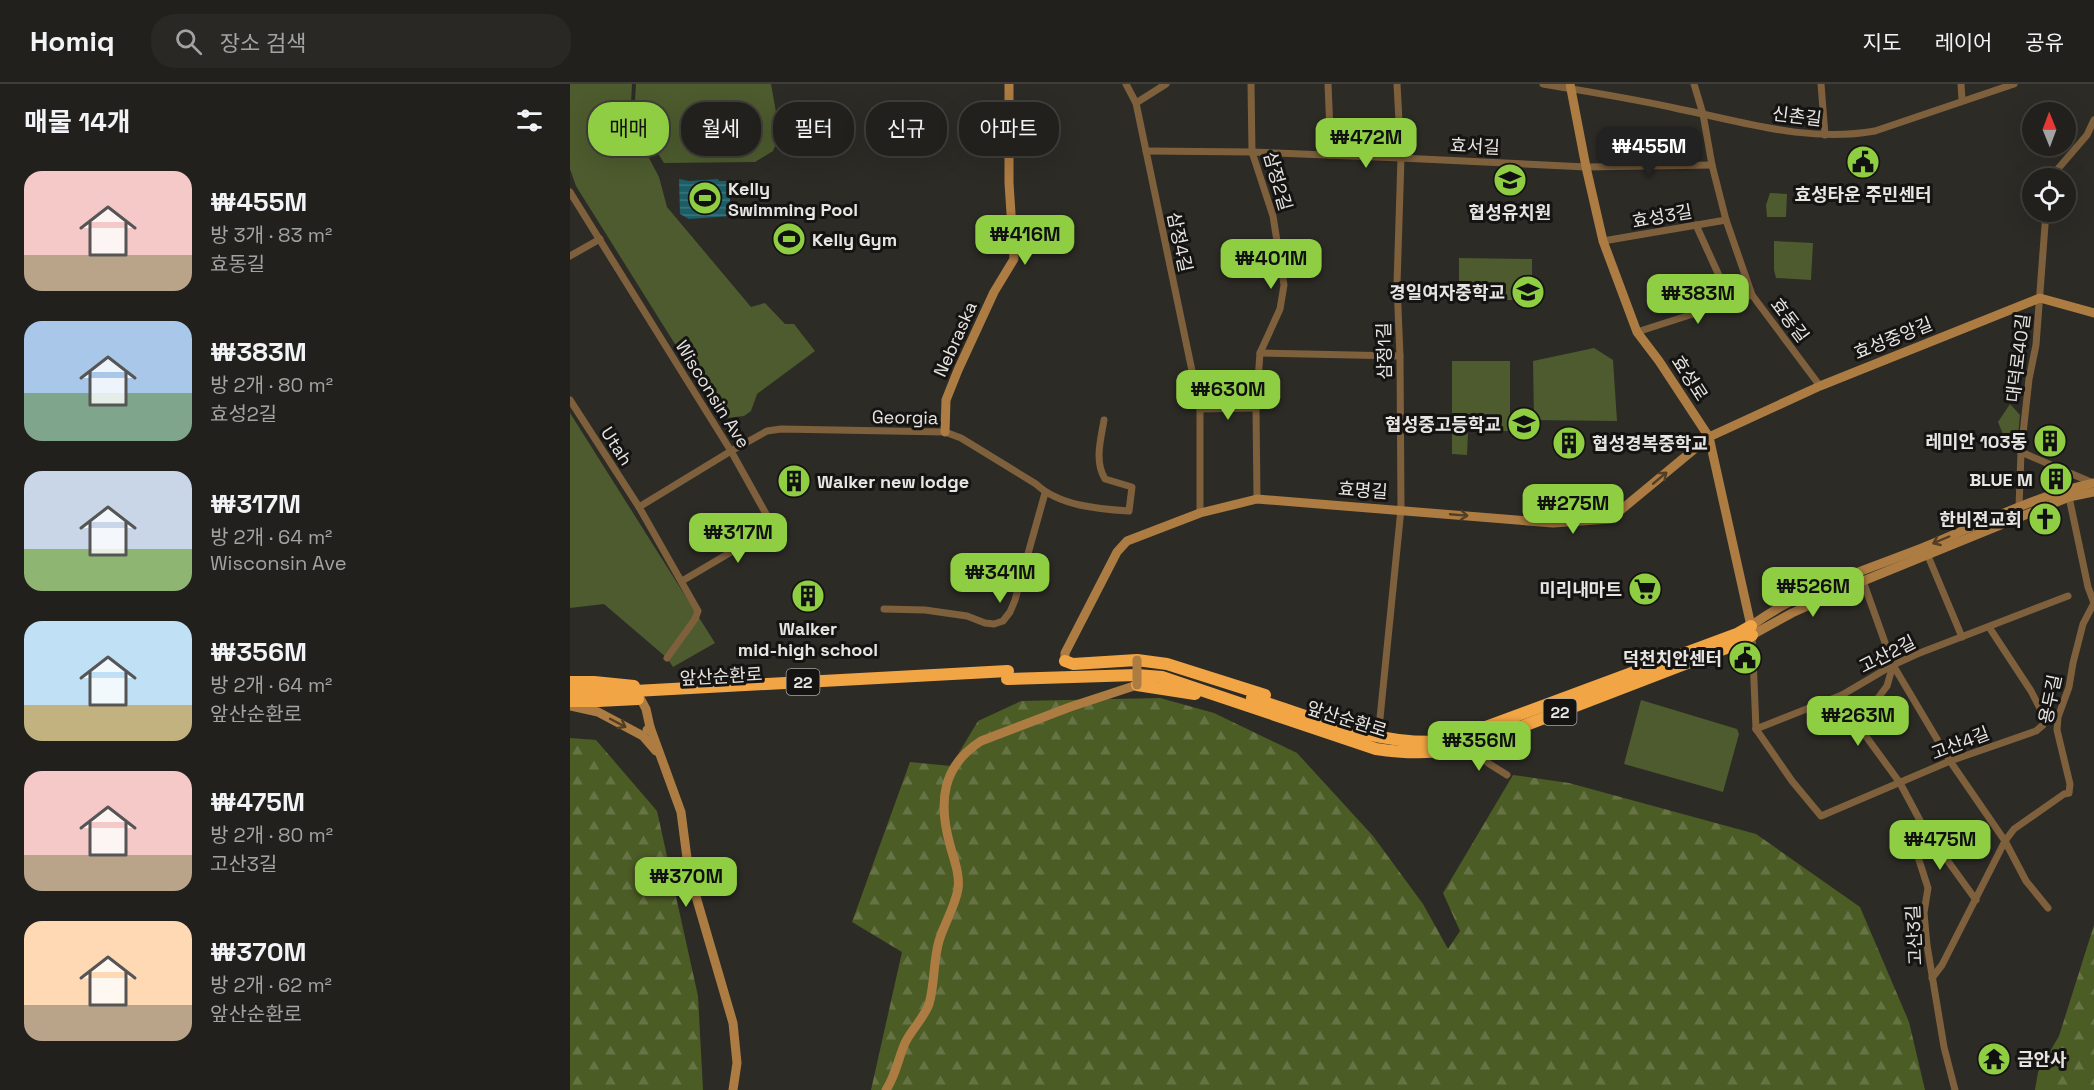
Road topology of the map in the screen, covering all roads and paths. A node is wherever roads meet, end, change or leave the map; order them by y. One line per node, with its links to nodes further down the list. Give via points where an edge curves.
1 (1009, 84): 44 (street, Nebraska, via 1014,259 994,292 946,400)
2 (1126, 84): 14 (street, 삼정4길)
3 (1166, 84): 14 (street)
4 (1251, 84): 19 (street, 삼정2길)
5 (1328, 84): 20 (street)
6 (1397, 84): 21 (street, 삼정1길)
7 (1543, 84): 12 (street, 신촌길)
8 (1694, 84): 15 (street, 효동길)
9 (1821, 84): 17 (street)
10 (1961, 84): 13 (street)
11 (2013, 84): 13 (street, 신촌길)
12 (1570, 86): 15 (street, 신촌길); 23 (street, 효성로)
13 (1962, 100): 17 (street, 신촌길, via 1875,131)
14 (1136, 103): 18 (street, 삼정4길)
15 (1703, 114): 17 (street, 신촌길, via 1790,133); 22 (street, 효동길)
16 (2094, 120): 24 (street, via 2087,135)
17 (1825, 135)
18 (1146, 151): 19 (street, 효서길); 42 (street, 삼정4길)
19 (1252, 152): 20 (street, 효서길); 37 (street, 삼정2길, via 1273,216 1284,285 1280,309)
20 (1331, 155): 21 (street, 효서길)
21 (1401, 158): 23 (street, 효서길); 38 (street, 삼정1길, via 1397,284)
22 (1712, 165): 23 (street); 26 (street, 효동길)
23 (1586, 167): 30 (street, 효성로)
24 (2059, 168)
25 (570, 192): 29 (street, Wisconsin Ave)
26 (1726, 220): 28 (street, 효성3길); 32 (street, 효동길)
27 (2045, 222): 33 (street, 대덕로40길)
28 (1696, 225): 30 (street, 효성3길); 34 (street)
29 (600, 239): 31 (street); 46 (street, Wisconsin Ave)
30 (1603, 242): 36 (street, 효성로)
31 (570, 256)
32 (1752, 295): 34 (street); 39 (street, 효동길)
33 (2040, 298): 35 (street); 39 (street, 효성중앙길); 47 (street, 대덕로40길)
34 (1731, 302): 36 (street)
35 (2094, 313)
36 (1637, 332): 45 (street, 효성로)
37 (1260, 353): 38 (street); 41 (street, 삼정2길)
38 (1400, 356): 54 (street, 삼정1길)
39 (1820, 386): 45 (street, 효성중앙길)
40 (570, 400): 52 (street, Utah)
41 (1256, 408): 42 (street); 51 (street, 삼정2길)
42 (1200, 409): 55 (street, 삼정4길)
43 (1104, 420): 49 (street, Georgia, via 1101,474 1105,479 1132,487 1129,511 1075,504)
44 (945, 432): 46 (street, Georgia, via 781,429 767,431); 49 (street, Georgia, via 962,438)
45 (1709, 437): 54 (street, 효명길, one-way to 45, via 1553,523 1610,519); 63 (street, 효성로)
46 (731, 451): 52 (street, Georgia); 58 (street, Wisconsin Ave, via 770,522 765,532)
47 (2021, 452): 48 (street); 53 (street, 대덕로40길)
48 (2094, 486): 50 (street, 앞산순환로); 53 (street, 앞산순환로 / 22, via 2073,488)
49 (1046, 493): 61 (street, via 1015,600 1003,621 984,623 967,616 925,610)
50 (2069, 497): 56 (street, 앞산순환로 / 22); 60 (street)
51 (1257, 499): 54 (street, 효명길); 55 (street, 효명길)
52 (639, 507): 58 (street, Utah)
53 (2019, 507): 63 (street, 앞산순환로 / 22, one-way to 63, via 1780,606)
54 (1401, 510): 81 (street, 삼정1길)
55 (1200, 513): 67 (street, 효명길, via 1127,541 1117,552 1065,653)
56 (1928, 556): 57 (street, 앞산순환로 / 22); 64 (street)
57 (1863, 581): 63 (street, 앞산순환로 / 22); 68 (street)
58 (682, 582): 65 (street, Utah, via 698,611)
59 (2068, 596): 62 (street, 고산2길)
60 (2094, 603): 89 (street, 용두길, via 2083,624 2058,717 2069,793 2014,829)
61 (884, 609)
62 (1989, 627): 64 (street, 고산2길); 85 (street, 고산4길, via 2031,691 2044,716 2043,725 2036,731)
63 (1752, 631): 78 (street); 81 (highway, 앞산순환로 / 22, via 1448,741); 83 (highway, 앞산순환로 / 22, via 1737,645)
64 (1962, 637): 68 (street, 고산2길)
65 (667, 658)
66 (1137, 660): 67 (highway, via 1073,664); 70 (street, bridge); 82 (highway, via 1219,679 1320,713)
67 (1065, 661)
68 (1893, 665): 73 (street, 고산2길); 80 (street, via 1887,686 1872,706); 85 (street)
69 (570, 682): 71 (highway)
70 (1137, 685): 82 (highway, via 1194,694 1341,741); 94 (street, via 981,741 968,749 950,774 943,804 959,876 957,894 938,945 929,1003 905,1043)
71 (634, 686): 77 (street)
72 (570, 691): 74 (highway, 앞산순환로 / 22)
73 (1842, 695): 78 (street, 고산2길); 80 (street)
74 (598, 697): 75 (highway, 앞산순환로 / 22); 82 (highway, 앞산순환로 / 22, bridge, via 1008,675 1137,675 1162,677)
75 (570, 701)
76 (570, 706): 79 (street, one-way to 79, via 598,712)
77 (650, 727): 79 (street); 84 (street)
78 (1756, 729): 87 (street, 고산4길, via 1821,816)
79 (636, 732): 84 (street)
80 (1865, 735): 87 (street)
81 (1378, 738): 82 (highway, 앞산순환로 / 22)
82 (1362, 739): 83 (highway, 앞산순환로 / 22, via 1376,749 1398,752 1436,752)
83 (1471, 746): 86 (street)
84 (658, 754): 93 (street, via 681,812 697,900 733,1023 737,1063)
85 (1950, 761): 87 (street, 고산4길); 89 (street)
86 (1507, 775)
87 (1900, 783): 88 (street)
88 (1924, 828): 90 (street); 92 (street, 고산3길, via 1918,857 1928,888 1924,914)
89 (2005, 841): 90 (street, 용두길); 91 (street, via 2026,881)
90 (1976, 900): 92 (street, 용두길)
91 (2048, 908)
92 (1932, 978): 95 (street, 고산3길)
93 (733, 1090)
94 (886, 1090)
95 (1954, 1090)

